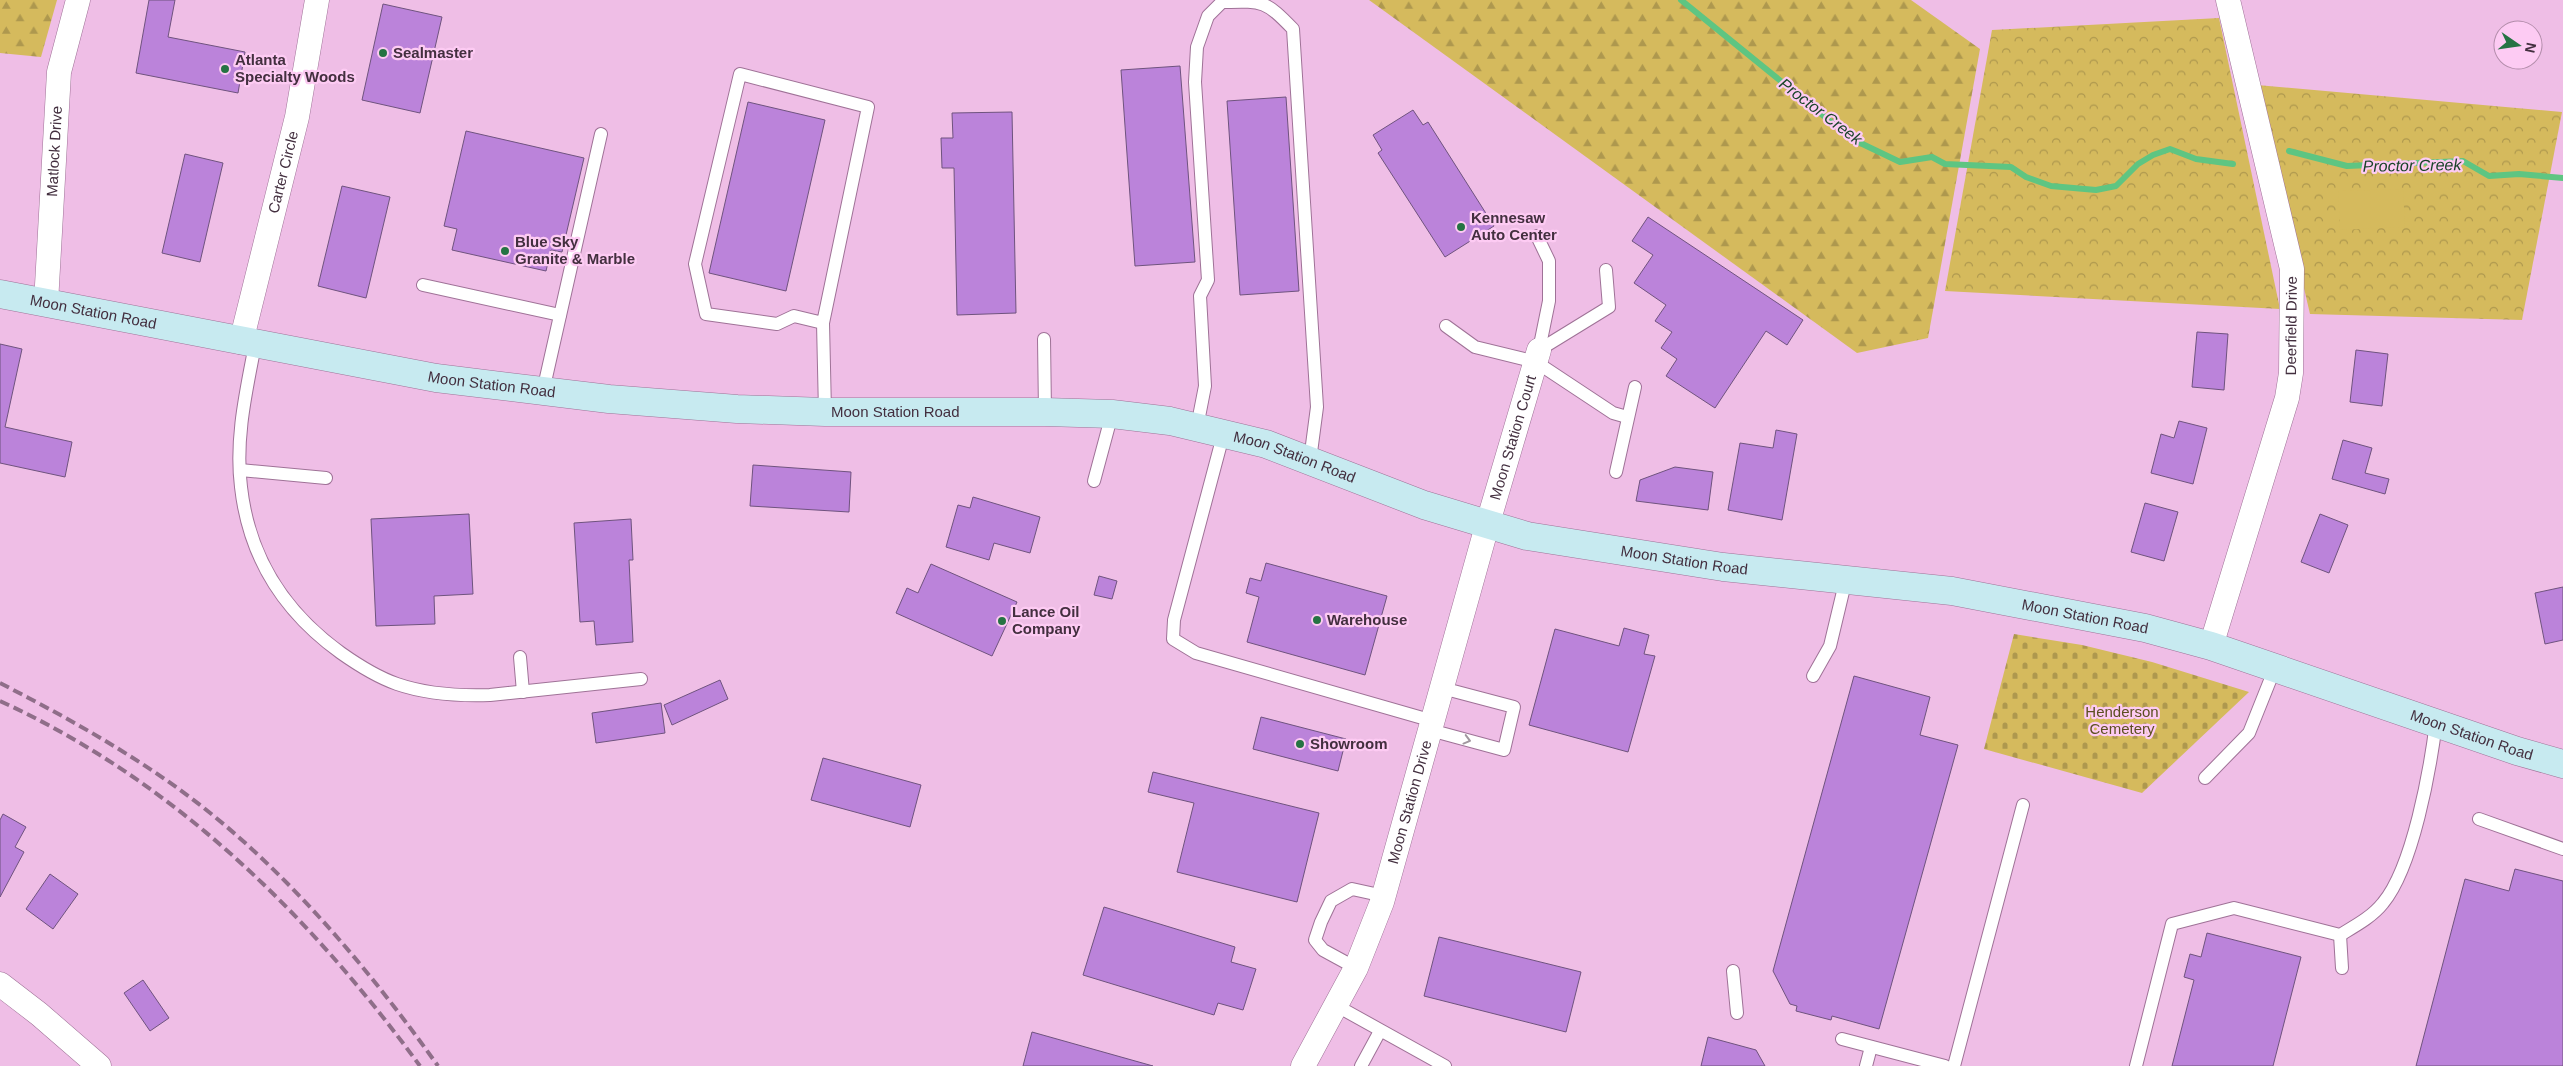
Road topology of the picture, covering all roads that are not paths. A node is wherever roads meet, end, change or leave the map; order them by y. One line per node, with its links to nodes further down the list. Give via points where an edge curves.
1 (78, 0): 9 (street, Matlock Drive, via 59,72)
2 (318, 0): 14 (street, Carter Circle)
3 (2228, 0): 31 (street, Deerfield Drive, via 2292,269 2293,322 2287,398)
4 (600, 134): 10 (lane)
5 (1537, 236): 15 (lane, via 1549,261 1548,301)
6 (1606, 270): 15 (lane, via 1609,307)
7 (423, 285): 10 (lane)
8 (0, 294): 9 (street, Moon Station Road)
9 (46, 303): 14 (street, Moon Station Road)
10 (560, 315): 17 (lane)
11 (823, 323): 11 (lane, via 868,107 740,74 695,264 706,314 777,324 794,316); 18 (lane)
12 (1446, 326): 15 (lane, via 1475,347)
13 (1044, 339): 19 (lane)
14 (248, 344): 17 (street, Moon Station Road, via 436,378); 25 (lane)
15 (1538, 356): 21 (lane, via 1613,413); 29 (street, Moon Station Court)
16 (1635, 387): 21 (lane)
17 (543, 391): 18 (street, Moon Station Road, via 737,409)
18 (825, 412): 19 (street, Moon Station Road)
19 (1045, 412): 20 (street, Moon Station Road)
20 (1112, 414): 22 (street, Moon Station Road); 28 (lane)
21 (1627, 417): 26 (lane)
22 (1197, 427): 23 (street, Moon Station Road); 24 (lane, via 1205,386 1200,296 1208,280 1194,82 1197,47 1208,16 1222,2 1258,1 1274,7 1294,29 1317,407)
23 (1224, 432): 24 (street, Moon Station Road); 39 (lane, via 1174,620 1173,639 1196,653)
24 (1310, 460): 29 (street, Moon Station Road)
25 (240, 470): 27 (lane); 37 (lane, via 244,509 261,559 292,610 353,662 398,684 468,696)
26 (1616, 472)
27 (326, 478)
28 (1094, 481)
29 (1487, 526): 30 (street, Moon Station Road, via 1650,557); 36 (street, Moon Station Drive)
30 (1846, 579): 31 (street, Moon Station Road, via 2011,601 2145,628); 34 (lane, via 1830,646)
31 (2210, 646): 33 (street, Moon Station Road)
32 (520, 657): 37 (lane)
33 (2275, 668): 38 (street, Moon Station Road); 41 (lane, via 2249,732)
34 (1813, 676)
35 (641, 679): 37 (lane)
36 (1442, 688): 39 (street, Moon Station Drive); 39 (lane, one-way to 36, via 1504,750 1514,708)
37 (523, 692)
38 (2436, 723): 40 (street, Moon Station Road, via 2517,752); 46 (lane, via 2429,774 2399,876 2384,903)
39 (1432, 725): 45 (street, Moon Station Drive)
40 (2563, 764)
41 (2205, 778)
42 (2023, 805): 62 (lane)
43 (2480, 819): 44 (lane)
44 (2563, 849)
45 (1384, 896): 47 (street, Moon Station Drive); 47 (lane, via 1352,889 1331,901 1321,922 1316,940 1319,945)
46 (2340, 935): 48 (lane); 63 (lane, via 2234,908 2172,924)
47 (1356, 968): 51 (street, Moon Station Drive)
48 (2342, 968)
49 (1733, 971): 52 (lane)
50 (0, 984): 56 (street)
51 (1337, 1006): 53 (lane); 57 (street, Moon Station Drive)
52 (1737, 1013)
53 (1380, 1031): 58 (lane); 59 (lane)
54 (1842, 1039): 55 (lane)
55 (1871, 1047): 60 (lane); 61 (lane)
56 (100, 1066)
57 (1303, 1066)
58 (1361, 1066)
59 (1445, 1066)
60 (1866, 1066)
61 (1945, 1066)
62 (1954, 1066)
63 (2136, 1066)

